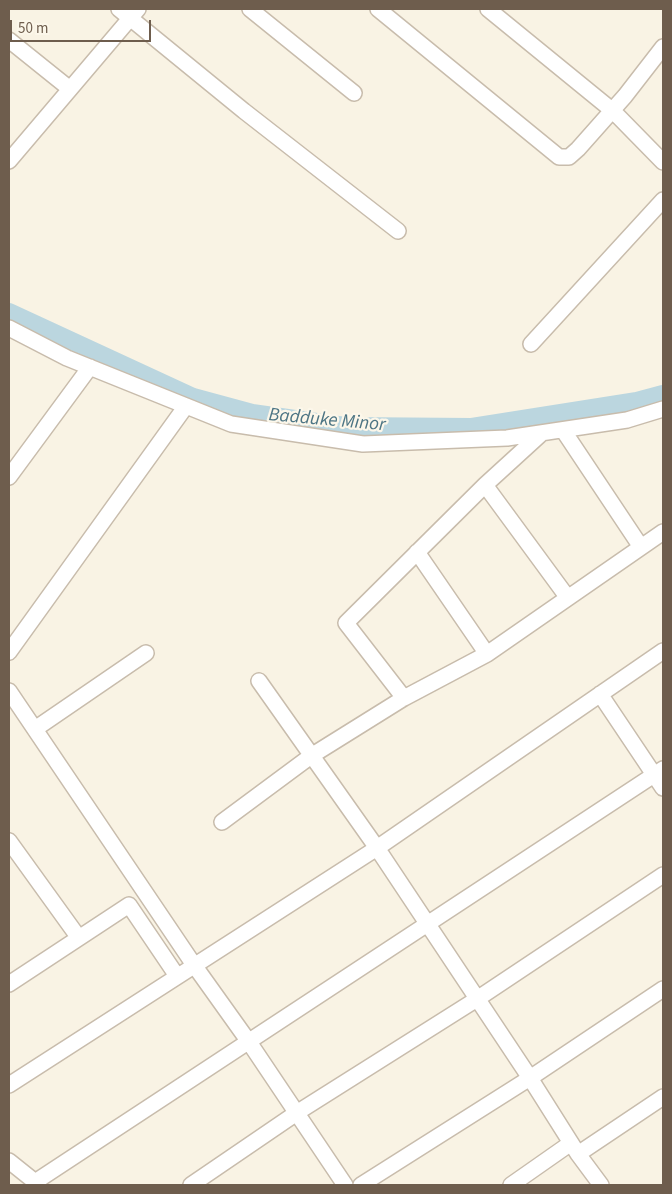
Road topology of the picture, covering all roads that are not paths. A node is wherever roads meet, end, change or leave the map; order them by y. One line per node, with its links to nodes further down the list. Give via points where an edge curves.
1 (250, 9): 8 (street)
2 (378, 9): 9 (street, via 559,157 569,157)
3 (488, 9): 9 (street)
4 (129, 12): 7 (street); 13 (street, via 244,111)
5 (9, 40): 7 (street)
6 (663, 47): 9 (street)
7 (70, 89): 10 (street)
8 (354, 93)
9 (612, 111): 11 (street)
10 (9, 161)
11 (663, 162)
12 (663, 200): 15 (street)
13 (398, 231)
14 (9, 328): 16 (street)
15 (531, 344)
16 (90, 367): 17 (street); 21 (street)
17 (186, 406): 20 (street, via 231,424 363,444 507,438); 28 (street)
18 (663, 410): 19 (street, via 627,420)
19 (563, 430): 20 (street); 24 (street)
20 (542, 433): 22 (street)
21 (9, 477)
22 (485, 486): 25 (street); 26 (street)
23 (663, 532): 24 (street)
24 (641, 547): 26 (street)
25 (417, 552): 30 (street); 34 (street, via 346,622)
26 (568, 598): 30 (street)
27 (663, 651): 33 (street)
28 (9, 652)
29 (146, 654): 35 (street)
30 (487, 654): 34 (street)
31 (259, 681): 36 (street)
32 (9, 691): 35 (street)
33 (600, 694): 37 (street); 41 (street)
34 (404, 698): 36 (street)
35 (35, 729): 45 (street)
36 (311, 756): 39 (street); 41 (street)
37 (659, 772): 38 (street); 43 (street)
38 (663, 788)
39 (222, 822)
40 (9, 841): 44 (street)
41 (377, 848): 43 (street); 45 (street)
42 (663, 875): 49 (street)
43 (427, 923): 49 (street); 50 (street)
44 (79, 938): 46 (street, via 129,906); 47 (street)
45 (194, 965): 46 (street); 50 (street)
46 (177, 976): 52 (street)
47 (9, 984)
48 (663, 989): 51 (street)
49 (477, 999): 51 (street); 54 (street)
50 (249, 1042): 54 (street); 57 (street)
51 (530, 1078): 55 (street); 60 (street)
52 (9, 1084)
53 (663, 1097): 55 (street)
54 (298, 1112): 58 (street); 59 (street)
55 (574, 1149): 61 (street); 62 (street)
56 (9, 1161): 57 (street)
57 (37, 1184)
58 (191, 1185)
59 (345, 1185)
60 (361, 1185)
61 (511, 1185)
62 (601, 1185)

